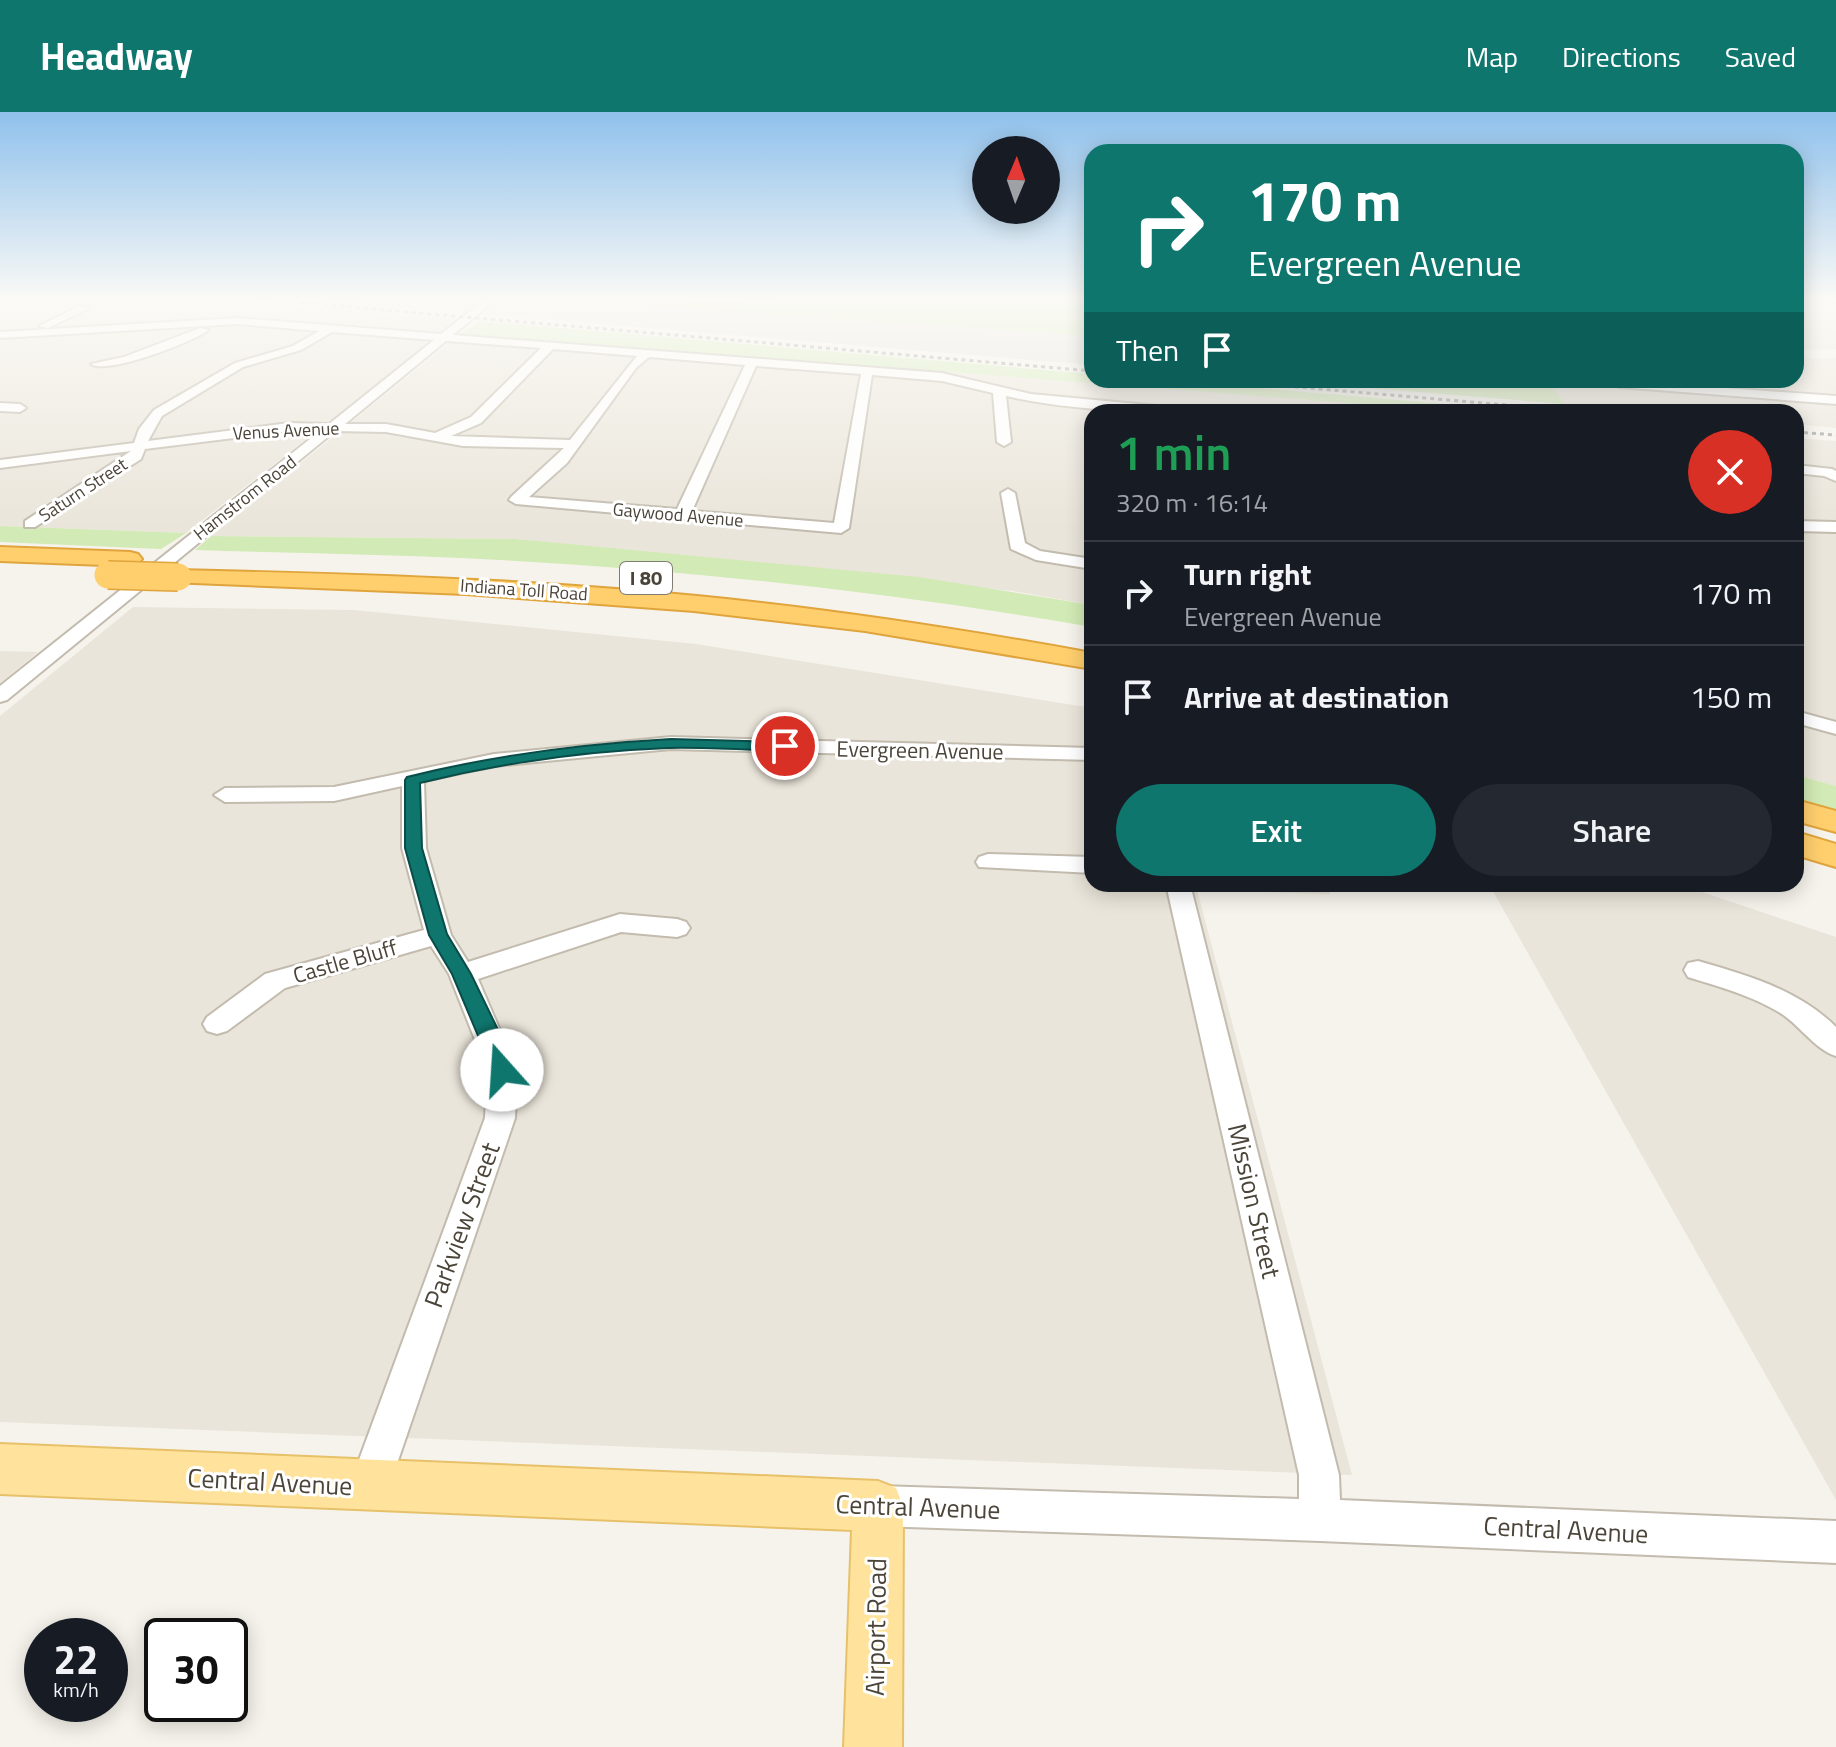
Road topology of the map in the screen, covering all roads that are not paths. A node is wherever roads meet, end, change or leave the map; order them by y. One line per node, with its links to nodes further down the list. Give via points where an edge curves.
1 (220, 376): 18 (street, Saturn Street, via 158,413)
2 (397, 376): 14 (street, Hamstrom Road)
3 (520, 376): 15 (street, via 476,420)
4 (624, 376): 17 (street)
5 (746, 376): 23 (street)
6 (866, 376): 23 (street, Gaywood Avenue, via 841,528)
7 (935, 376): 9 (street)
8 (1683, 388): 10 (street)
9 (999, 391): 11 (street); 16 (street)
10 (1836, 400)
11 (1090, 404)
12 (0, 407): 13 (street)
13 (20, 408)
14 (334, 427): 15 (street, Venus Avenue, via 398,429); 18 (street, Venus Avenue, via 253,430); 33 (street, Hamstrom Road)
15 (436, 437): 17 (street, Venus Avenue)
16 (1004, 442)
17 (573, 444): 23 (street, Gaywood Avenue, via 516,500)
18 (141, 446): 19 (street, Venus Avenue); 24 (street, Saturn Street, via 136,456)
19 (0, 464)
20 (1804, 470): 21 (street)
21 (1832, 474)
22 (1008, 493): 28 (street, via 1014,542 1024,551)
23 (682, 515)
24 (30, 524)
25 (1804, 526): 26 (street)
26 (1836, 527)
27 (0, 554): 29 (highway, Indiana Toll Road / I 80, via 130,559)
28 (1084, 562)
29 (187, 568): 30 (highway, Indiana Toll Road / I 80, bridge, via 108,575); 31 (highway, Indiana Toll Road / I 80, via 460,567 654,579 821,595); 32 (highway, Indiana Toll Road / I 80, via 640,598 900,628)
30 (0, 573)
31 (1064, 631)
32 (1084, 660)
33 (0, 696)
34 (1804, 719): 35 (street)
35 (1836, 728)
36 (1084, 754): 37 (street, Evergreen Avenue, via 671,743 494,760)
37 (413, 780): 38 (street, Evergreen Avenue, via 310,796); 47 (street, Parkview Street, via 414,848)
38 (225, 795)
39 (1804, 812): 40 (highway)
40 (1836, 822)
41 (1804, 846): 42 (highway)
42 (1836, 856)
43 (988, 862): 44 (street)
44 (1084, 865)
45 (1180, 892): 55 (street, Mission Street, via 1319,1475)
46 (677, 928): 49 (street, via 620,923)
47 (438, 935): 49 (street, Parkview Street); 50 (street, Castle Bluff, via 275,981)
48 (1698, 970): 51 (street, via 1767,992 1817,1023)
49 (462, 974): 53 (street, Parkview Street, via 502,1070 500,1118)
50 (217, 1024)
51 (1836, 1045)
52 (0, 1469): 53 (main road, Central Avenue)
53 (369, 1487): 54 (main road, Central Avenue)
54 (878, 1506): 55 (street, Central Avenue); 57 (main road, Airport Road)
55 (1320, 1520): 56 (street, Central Avenue)
56 (1836, 1542)
57 (873, 1747)

